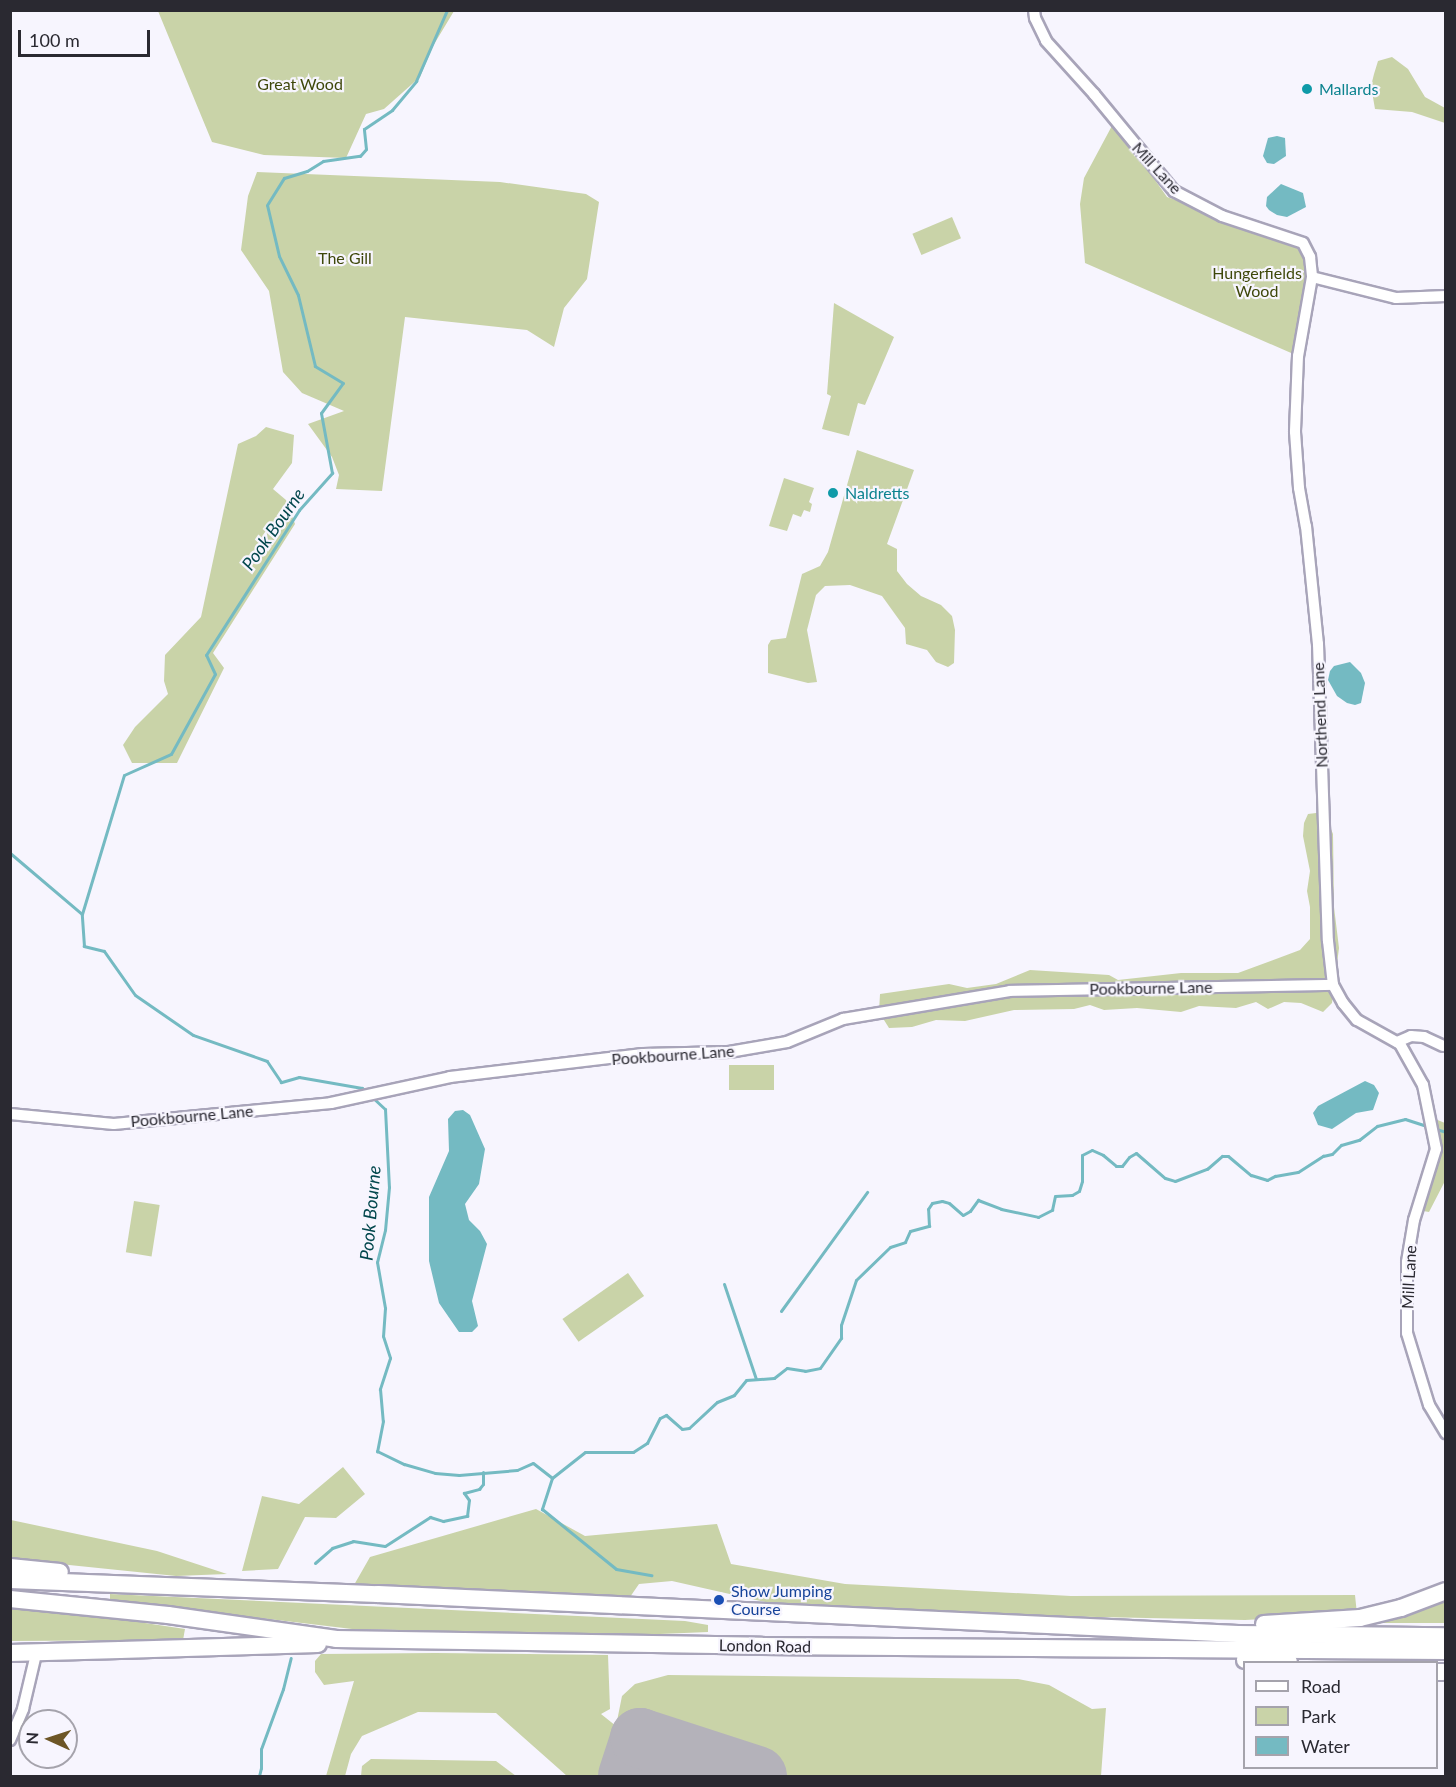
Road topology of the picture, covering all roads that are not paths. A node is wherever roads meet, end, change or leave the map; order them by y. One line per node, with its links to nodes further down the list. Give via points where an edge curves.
1 (1034, 10): 2 (street, Mill Lane, via 1046,41 1174,191 1222,216 1303,243 1310,257)
2 (1312, 277): 3 (street, via 1396,298); 4 (street, Northend Lane, via 1298,356 1295,432 1318,644 1328,941)
3 (1446, 296)
4 (1333, 985): 5 (street, Northend Lane, via 1357,1020); 7 (street, Pookbourne Lane, via 1010,991 843,1019 788,1042 729,1052 643,1054 450,1077 331,1103 114,1124)
5 (1397, 1042): 6 (street, via 1411,1036 1424,1037); 8 (street, Mill Lane, via 1423,1085 1433,1133)
6 (1443, 1046)
7 (10, 1114)
8 (1441, 1148): 9 (street, Mill Lane, via 1414,1220 1407,1262 1406,1307 1407,1333 1420,1380)
9 (1446, 1433)
10 (10, 1567): 12 (main road, via 122,1578)
11 (10, 1580): 12 (main road)
12 (142, 1585): 15 (main road)
13 (1446, 1591): 15 (main road, via 1360,1618 1258,1624)
14 (10, 1599): 17 (main road, via 168,1615)
15 (1238, 1634): 16 (main road)
16 (1446, 1636)
17 (336, 1639): 18 (main road, London Road); 21 (main road, via 315,1645)
18 (1194, 1649): 19 (main road, London Road); 22 (main road, via 1211,1658)
19 (1446, 1651)
20 (10, 1653): 21 (main road)
21 (36, 1654): 23 (street, via 23,1709)
22 (1270, 1661)
23 (10, 1740)

